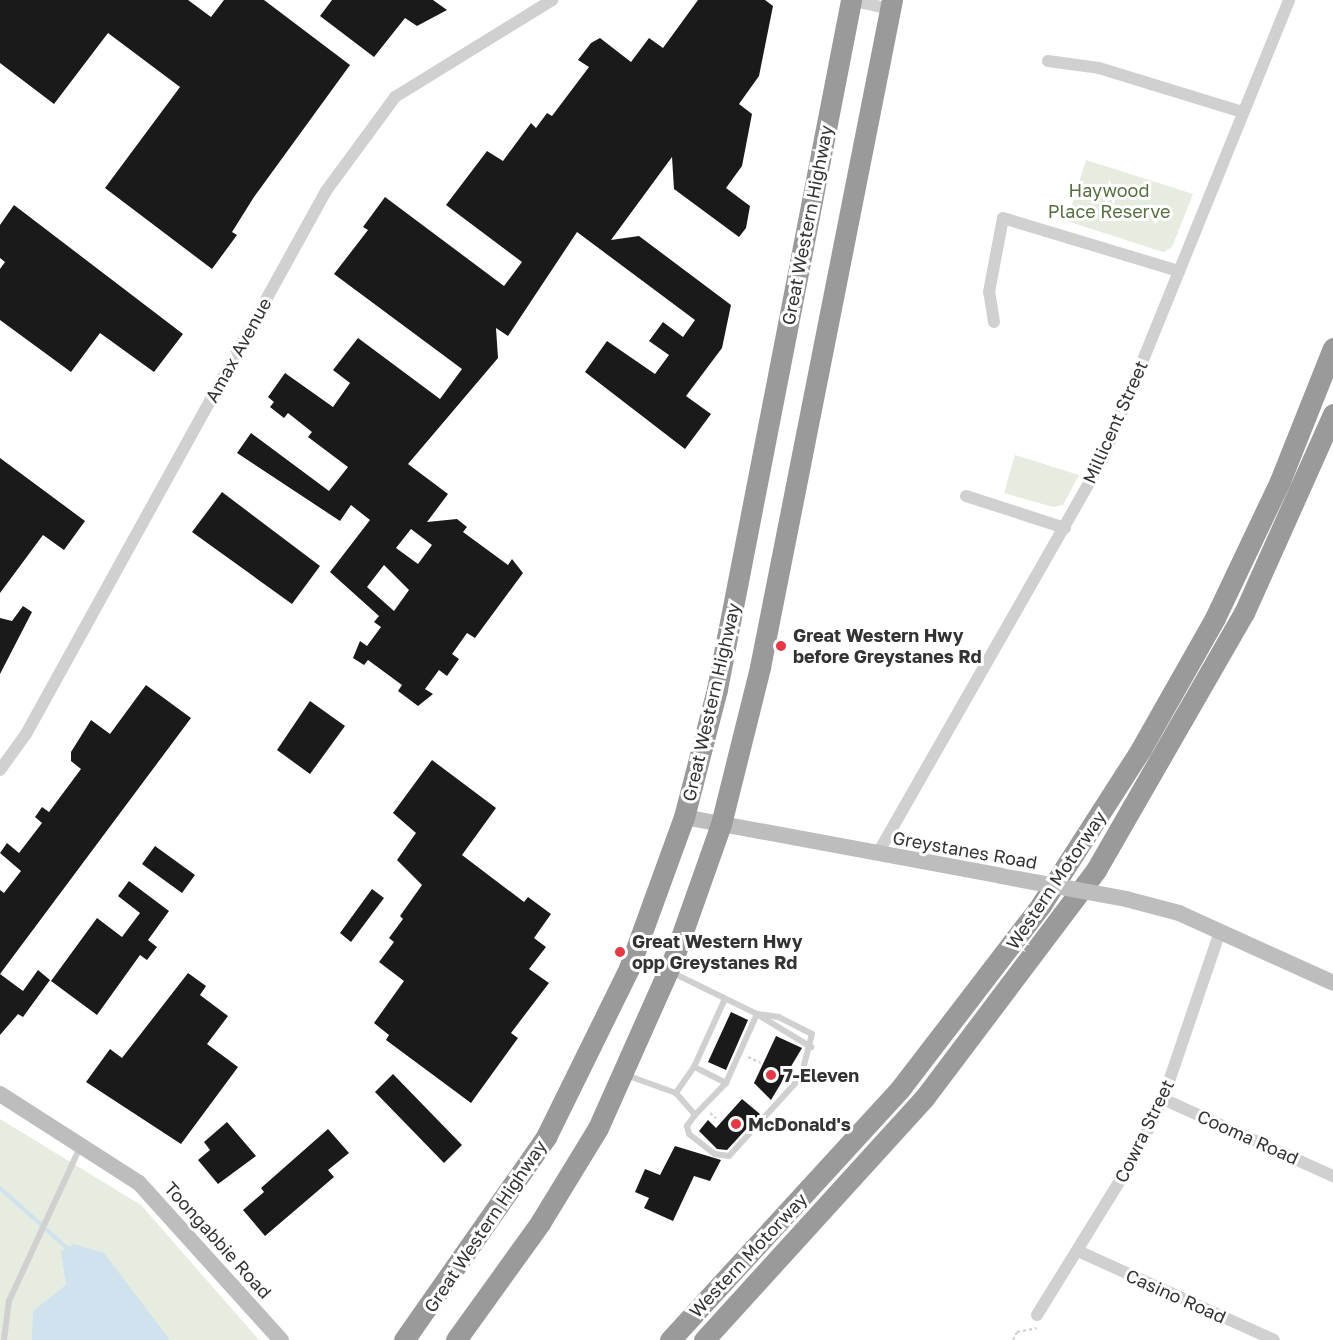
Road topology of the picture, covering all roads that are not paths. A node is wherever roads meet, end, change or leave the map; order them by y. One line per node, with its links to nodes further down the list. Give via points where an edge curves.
1 (552, 0): 13 (street, Amax Avenue, via 395,98 326,191 26,734)
2 (851, 0): 4 (street); 14 (highway, Great Western Highway, via 717,689)
3 (1289, 0): 6 (street, Millicent Street)
4 (891, 4): 15 (highway, via 760,667)
5 (1048, 61): 6 (street, via 1099,69)
6 (1242, 112): 7 (street, Millicent Street)
7 (1179, 271): 8 (street, via 1003,218 989,292); 12 (street, Millicent Street, via 1102,461)
8 (994, 322)
9 (1333, 348): 37 (highway, Western Motorway, via 1280,481 1215,618 1141,749 1041,905 900,1089)
10 (1333, 414): 38 (highway, Western Motorway, via 1244,613 1096,870 925,1097)
11 (966, 496): 12 (street)
12 (1065, 528): 16 (street, Millicent Street)
13 (0, 770)
14 (684, 817): 15 (main road, Greystanes Road); 35 (highway, Great Western Highway, via 629,968 551,1128 498,1212)
15 (721, 824): 16 (main road, Greystanes Road); 18 (highway)
16 (878, 853): 17 (main road, Greystanes Road, bridge, via 1160,906)
17 (1220, 932): 19 (main road, Greystanes Road); 27 (street, Cowra Street)
18 (668, 970): 20 (lane); 23 (highway)
19 (1333, 983)
20 (724, 1000): 21 (lane); 22 (lane)
21 (757, 1014): 24 (lane); 28 (lane, via 810,1031 811,1047 801,1077 729,1156 715,1154 689,1134 687,1126)
22 (694, 1067): 24 (lane); 25 (lane)
23 (623, 1074): 25 (lane); 36 (highway, via 540,1223)
24 (726, 1083): 28 (lane)
25 (676, 1093): 28 (lane)
26 (0, 1094): 29 (main road, Toongabbie Road)
27 (1163, 1099): 30 (street, Cooma Road); 31 (street, Cowra Street)
28 (695, 1115)
29 (81, 1145): 33 (lane, via 44,1217 9,1301); 34 (main road, Toongabbie Road, via 139,1184 177,1219)
30 (1333, 1176)
31 (1078, 1251): 32 (street, Cowra Street); 39 (street, Casino Road)
32 (1037, 1315)
33 (4, 1340)
34 (281, 1340)
35 (404, 1340)
36 (456, 1340)
37 (670, 1340)
38 (704, 1340)
39 (1274, 1340)

